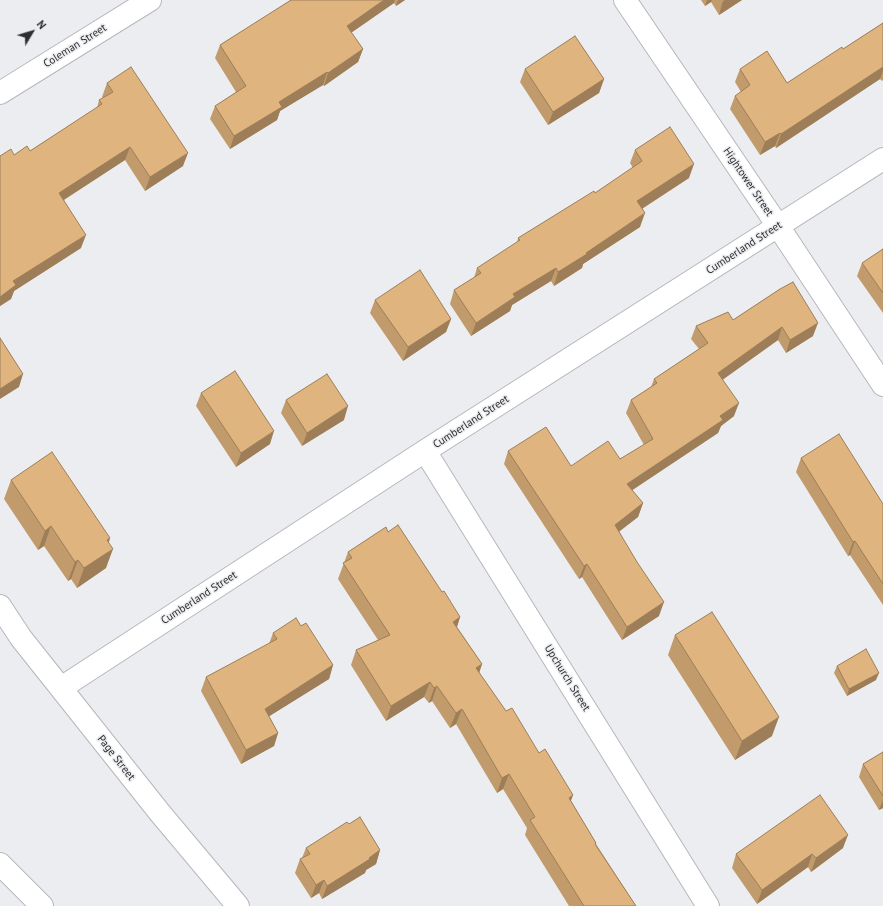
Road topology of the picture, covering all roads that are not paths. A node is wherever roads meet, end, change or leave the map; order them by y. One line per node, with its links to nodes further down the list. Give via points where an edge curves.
1 (150, 0): 3 (street, Coleman Street)
2 (625, 0): 5 (street, Hightower Street)
3 (0, 93)
4 (883, 159): 5 (street, Cumberland Street)
5 (778, 226): 6 (street, Hightower Street); 7 (street, Cumberland Street)
6 (883, 385)
7 (425, 451): 9 (street, Cumberland Street); 13 (street, Upchurch Street)
8 (0, 606): 9 (street, Page Street, via 21,638)
9 (61, 688): 12 (street, Page Street)
10 (0, 864): 11 (street)
11 (42, 906)
12 (238, 906)
13 (708, 906)

